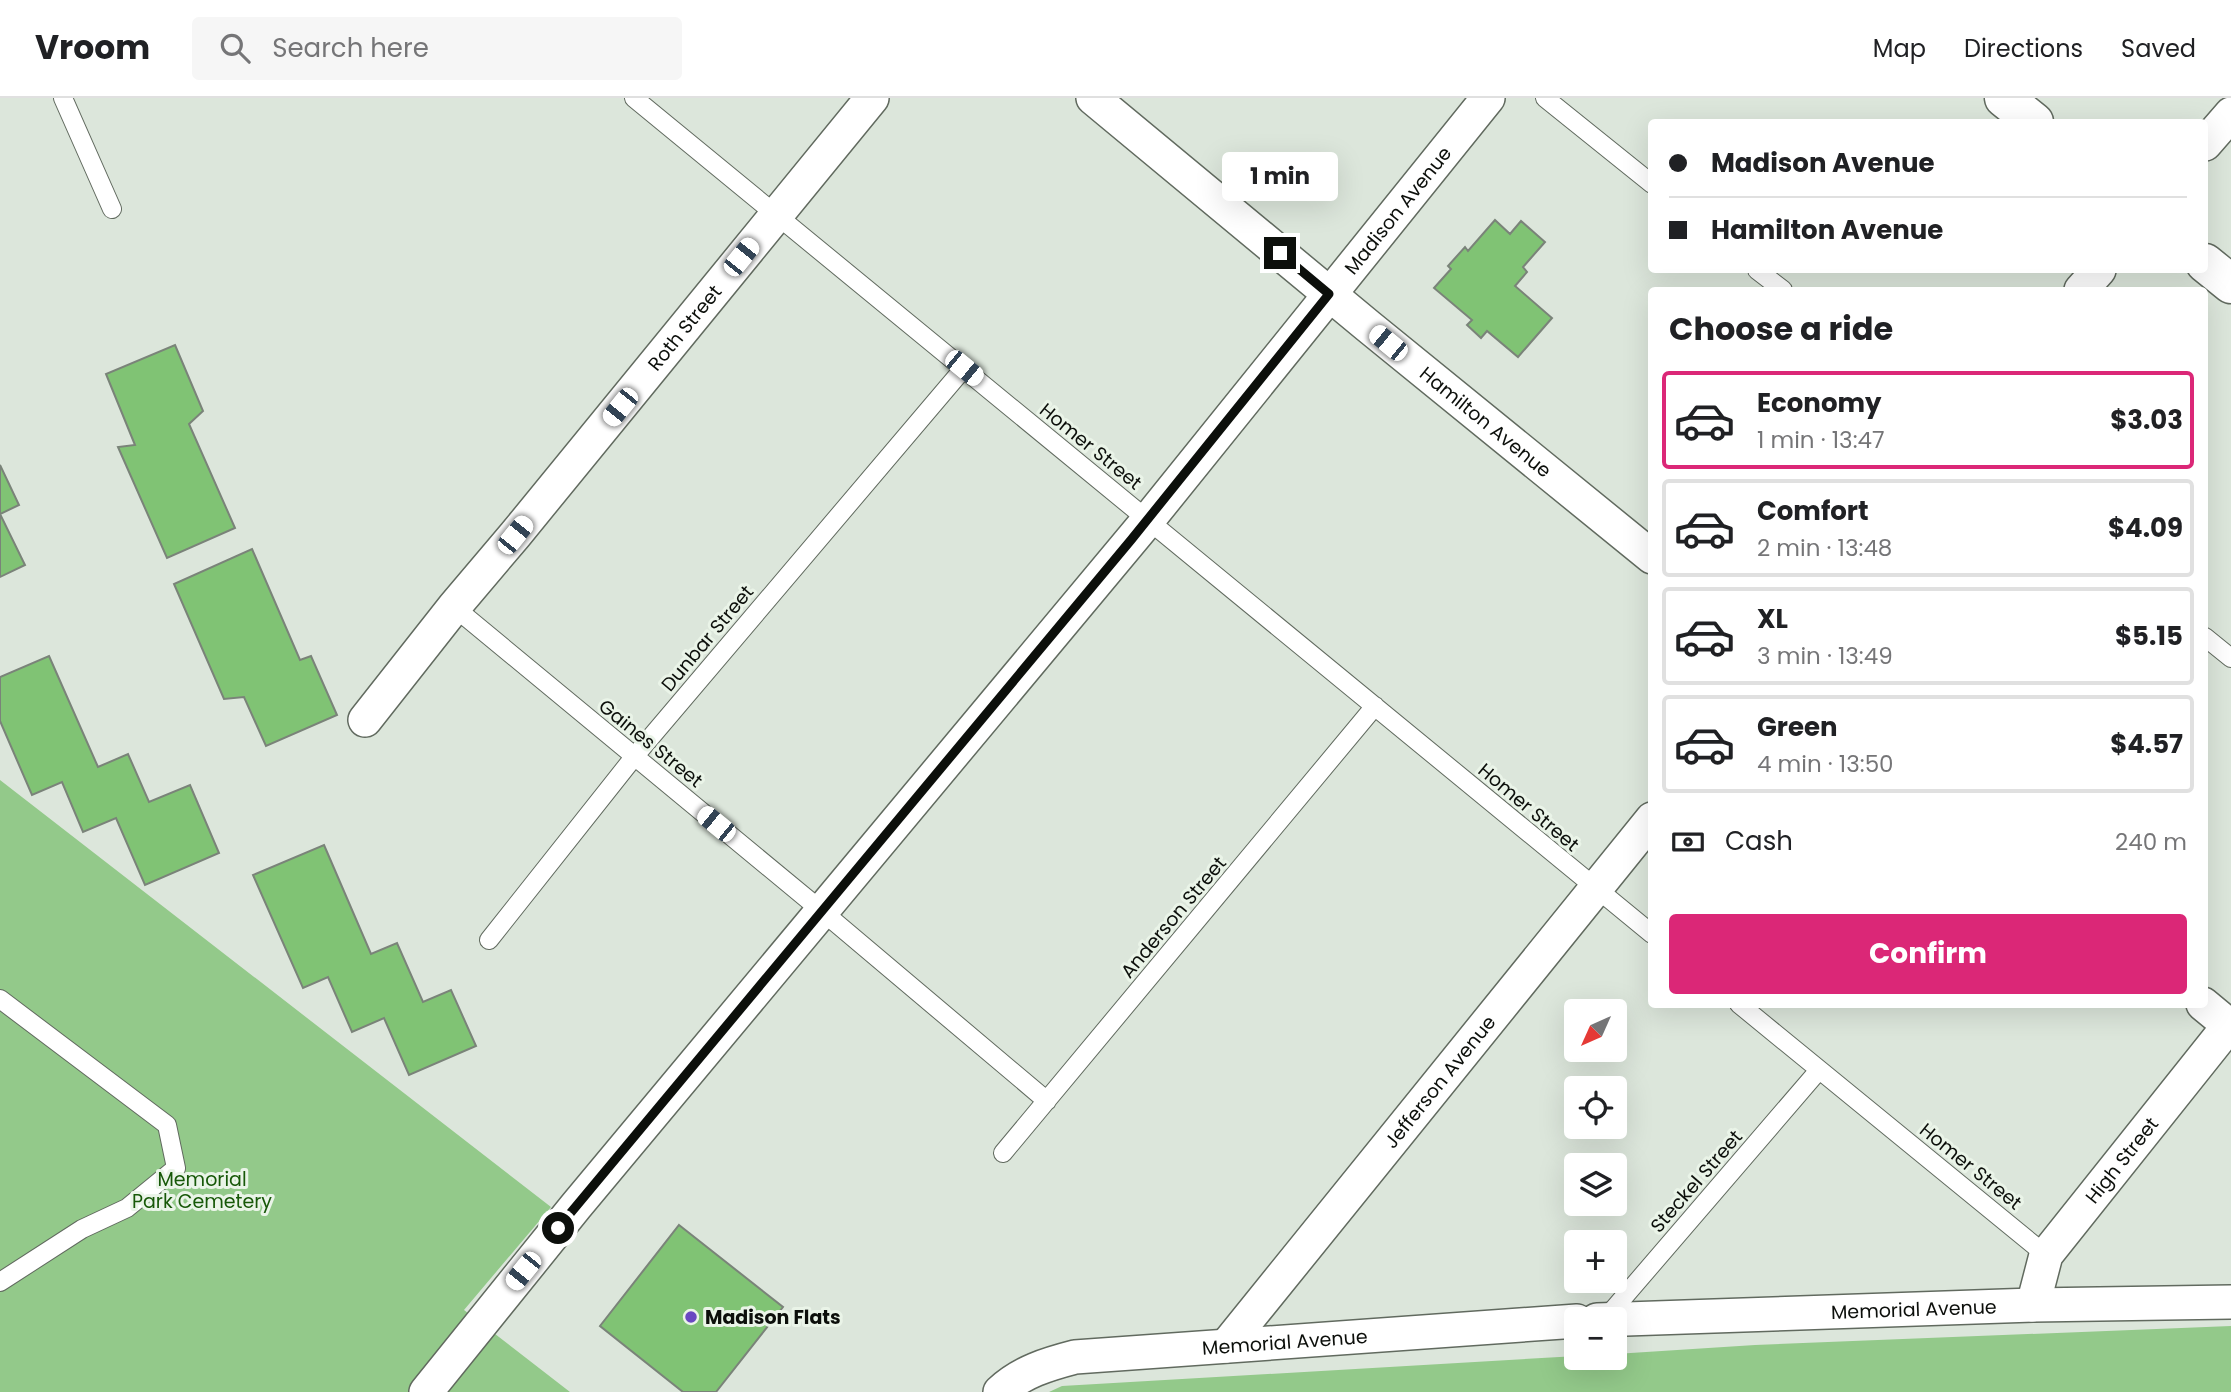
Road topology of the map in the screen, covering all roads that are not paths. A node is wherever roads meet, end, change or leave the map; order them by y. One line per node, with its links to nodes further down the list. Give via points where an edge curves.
1 (63, 98): 12 (lane)
2 (634, 98): 13 (lane, Homer Street)
3 (872, 98): 13 (street, Roth Street)
4 (1093, 98): 20 (street, Hamilton Avenue)
5 (1488, 98): 20 (street, Madison Avenue)
6 (1545, 98): 11 (lane)
7 (2004, 98): 9 (street)
8 (2231, 114): 10 (street)
9 (2030, 119)
10 (2208, 141)
11 (1648, 181)
12 (112, 209)
13 (776, 214): 21 (lane, Homer Street); 24 (street, Roth Street)
14 (2208, 265): 17 (street)
15 (1761, 273): 18 (lane)
16 (2096, 273): 19 (street)
17 (2231, 284)
18 (1779, 287)
19 (2084, 287)
20 (1329, 294): 22 (street, Madison Avenue); 23 (street, Hamilton Avenue)
21 (964, 368): 22 (lane, Homer Street); 29 (lane, Dunbar Street)
22 (1148, 520): 27 (lane, Homer Street); 32 (street, Madison Avenue)
23 (1648, 554)
24 (454, 607): 28 (street, Roth Street); 29 (lane, Gaines Street)
25 (2208, 639): 26 (lane)
26 (2231, 658)
27 (1375, 706): 31 (lane, Homer Street); 40 (lane, Anderson Street)
28 (365, 720)
29 (634, 757): 32 (lane, Gaines Street); 34 (lane, Dunbar Street)
30 (1648, 824): 31 (street, Jefferson Avenue)
31 (1596, 889): 33 (lane, Homer Street); 49 (street, Jefferson Avenue)
32 (823, 912): 40 (lane, Gaines Street); 50 (street, Madison Avenue)
33 (1648, 931)
34 (489, 940)
35 (0, 999): 43 (lane, via 167,1125 176,1167 127,1209 82,1229)
36 (1744, 1008): 39 (lane, Homer Street)
37 (2208, 1008): 38 (street)
38 (2230, 1025): 42 (street, High Street)
39 (1819, 1070): 42 (lane, Homer Street); 46 (lane, Steckel Street)
40 (1047, 1101): 41 (lane, Anderson Street)
41 (1003, 1153)
42 (2046, 1255): 45 (street, High Street)
43 (0, 1282)
44 (2231, 1302): 45 (street, Memorial Avenue)
45 (2033, 1305): 47 (street, Memorial Avenue)
46 (1615, 1307)
47 (1627, 1318)
48 (1564, 1322): 49 (street, Memorial Avenue)
49 (1226, 1346): 51 (street, Memorial Avenue, via 1075,1357 1041,1366)
50 (426, 1392)
51 (1000, 1392)

